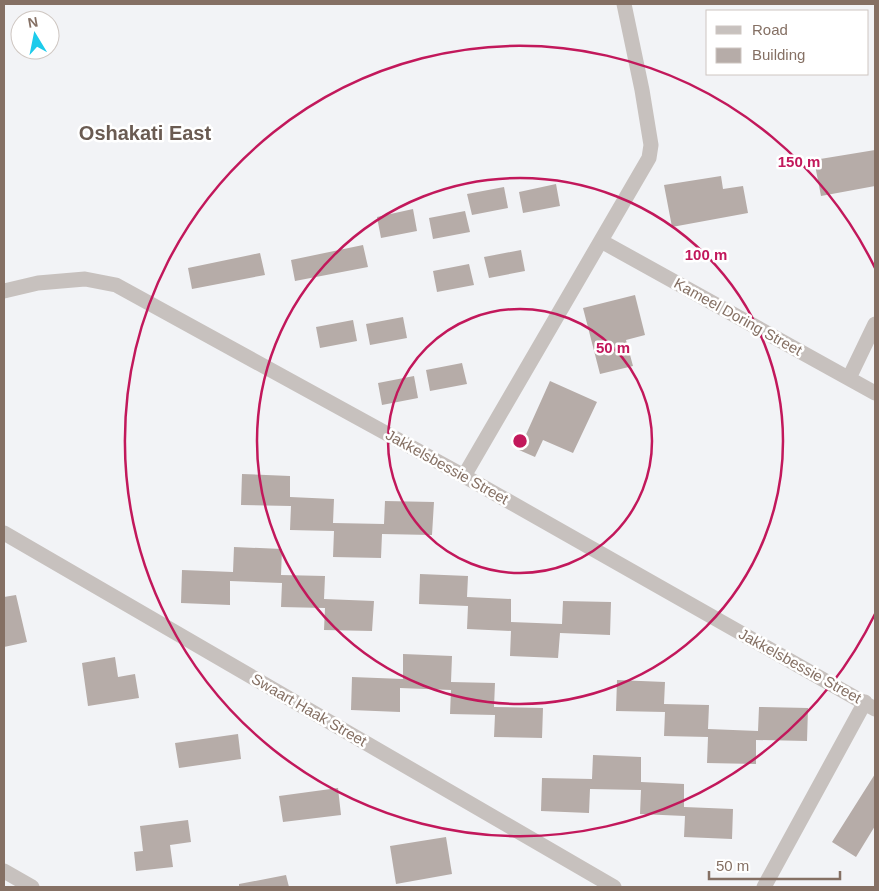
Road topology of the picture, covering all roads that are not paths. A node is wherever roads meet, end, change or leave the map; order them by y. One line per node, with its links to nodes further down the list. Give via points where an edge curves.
1 (624, 4): 2 (street, via 651,152)
2 (601, 241): 5 (street, Kameel Doring Street); 7 (street)
3 (4, 291): 7 (street, Jakkelsbessie Street, via 38,283 85,278 116,285)
4 (875, 324): 5 (street)
5 (849, 378): 6 (street, Kameel Doring Street)
6 (875, 393)
7 (464, 476): 9 (street, Jakkelsbessie Street)
8 (4, 533): 12 (street, Swaart Haak Street)
9 (870, 706): 13 (street)
10 (4, 871): 11 (street)
11 (24, 885)
12 (614, 887)
13 (764, 887)

